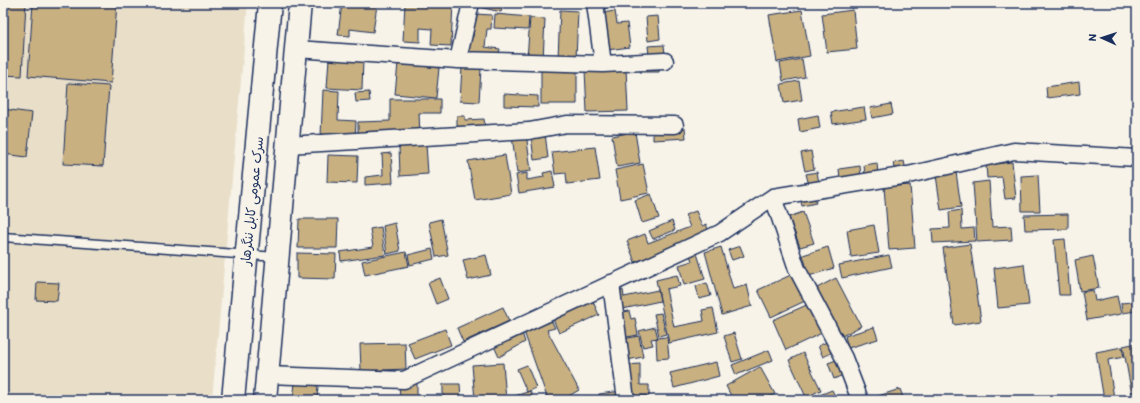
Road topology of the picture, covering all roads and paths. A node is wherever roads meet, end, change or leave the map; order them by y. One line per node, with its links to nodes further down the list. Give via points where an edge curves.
1 (270, 3): 14 (highway, سرک عمومی کابل ننگرهار)
2 (300, 3): 5 (highway)
3 (471, 3): 6 (street)
4 (595, 3): 8 (street)
5 (296, 49): 6 (street); 10 (highway)
6 (458, 60): 8 (street)
7 (665, 61): 8 (street)
8 (603, 64)
9 (675, 125): 10 (street, via 567,124 529,131)
10 (287, 145): 15 (highway)
11 (1137, 158): 12 (street, via 1014,151 908,176)
12 (773, 197): 16 (street, via 720,233); 21 (street, via 797,269 844,358)
13 (3, 237): 14 (lane)
14 (246, 255): 15 (lane); 18 (highway, سرک عمومی کابل ننگرهار)
15 (277, 257): 17 (highway)
16 (611, 283): 17 (street, via 404,380); 20 (street)
17 (267, 376): 19 (highway)
18 (233, 400)
19 (265, 400)
20 (626, 400)
21 (860, 400)

